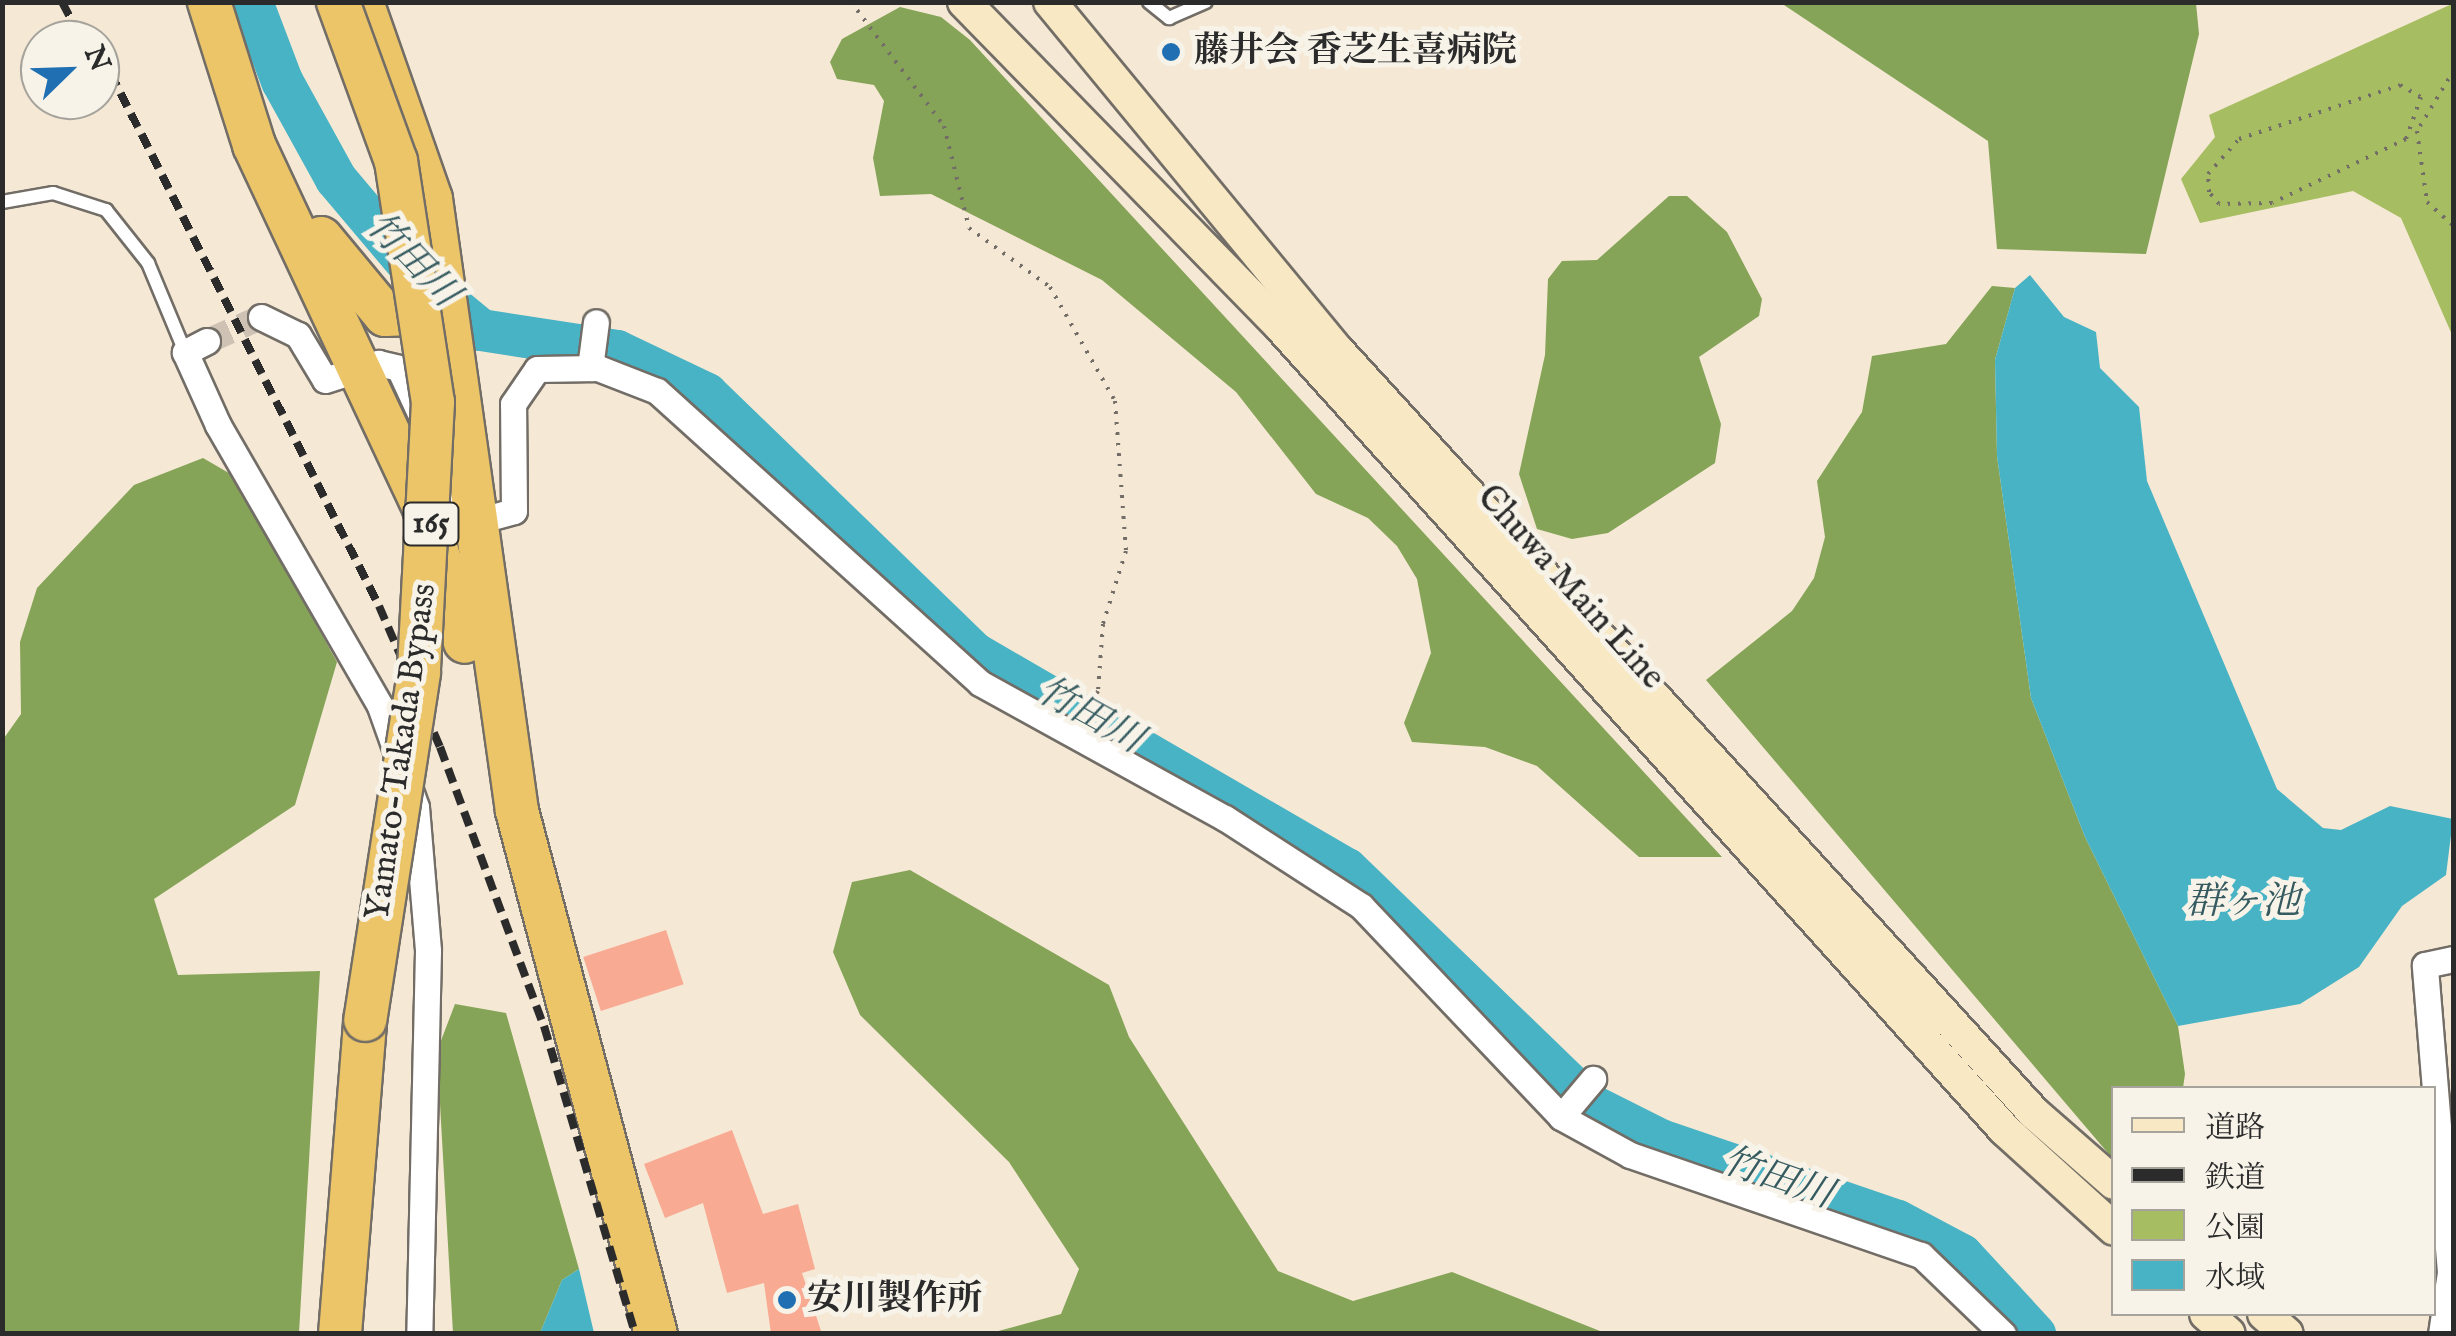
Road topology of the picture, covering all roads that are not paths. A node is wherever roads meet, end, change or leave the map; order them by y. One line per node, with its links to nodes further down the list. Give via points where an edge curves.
1 (338, 2): 28 (highway, Yamato-Takada Bypass / 165, bridge, via 396,161 433,402 419,673 365,1020)
2 (362, 2): 11 (highway, 165, via 426,182)
3 (964, 2): 9 (main road, Chuwa Main Line)
4 (985, 2): 9 (main road)
5 (1050, 2): 23 (main road, Chuwa Main Line, via 1337,350 2034,1113)
6 (1149, 2): 7 (lane, via 1170,18)
7 (1206, 2)
8 (215, 16): 11 (highway, 165, via 325,247 366,301 384,315 421,314); 16 (highway, 165, via 254,144)
9 (1006, 44): 24 (main road, Chuwa Main Line, via 1281,327 2005,1130)
10 (2, 202): 14 (lane, via 54,193 106,210 148,263)
11 (443, 265): 17 (highway, 165)
12 (261, 317): 16 (street, via 298,335 325,380)
13 (596, 322): 15 (street)
14 (196, 346): 29 (street, via 380,706 416,807 428,951)
15 (590, 368): 17 (street, via 536,369 520,385 514,510); 22 (street, via 633,378 682,409 980,683 1226,818 1360,906)
16 (360, 372): 17 (street, via 378,363 399,368 443,503); 19 (highway, 165, via 449,572 497,802)
17 (474, 522): 19 (highway, 165, via 517,811)
18 (2454, 959): 21 (street, via 2425,965)
19 (575, 1042): 30 (highway, 165)
20 (1593, 1079): 22 (street)
21 (2442, 1102): 27 (street)
22 (1561, 1117): 31 (street, via 1630,1155 1921,1255)
23 (2111, 1179)
24 (2111, 1226)
25 (2208, 1316): 32 (main road)
26 (2266, 1316): 33 (main road)
27 (2443, 1326)
28 (340, 1334)
29 (419, 1334)
30 (656, 1334)
31 (2003, 1334)
32 (2229, 1334)
33 (2287, 1334)

